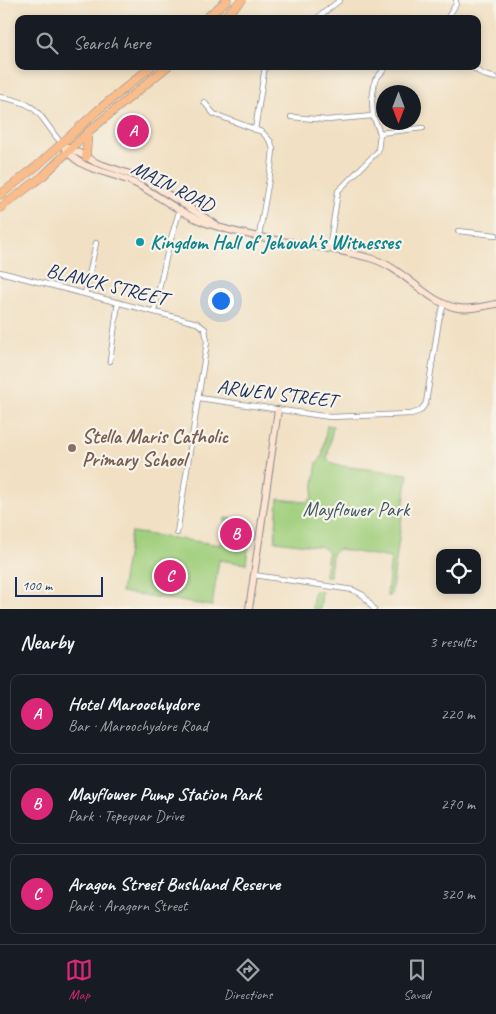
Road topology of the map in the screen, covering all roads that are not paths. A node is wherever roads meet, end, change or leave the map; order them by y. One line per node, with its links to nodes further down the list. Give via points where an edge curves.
1 (226, 0): 5 (main road)
2 (242, 0): 6 (main road)
3 (340, 0): 7 (street)
4 (456, 0): 8 (street)
5 (209, 15)
6 (225, 15)
7 (321, 15)
8 (449, 15)
9 (147, 70): 23 (main road)
10 (163, 70): 21 (main road)
11 (264, 70): 20 (street)
12 (384, 70): 17 (street, via 376,80)
13 (476, 70): 14 (street)
14 (496, 78)
15 (0, 97): 23 (street, via 18,100 35,109)
16 (204, 102): 20 (street, via 214,114)
17 (373, 116): 18 (street, via 327,120); 22 (street)
18 (292, 117)
19 (424, 128): 22 (street)
20 (255, 130): 31 (street, via 262,132 271,142 273,150)
21 (88, 132): 24 (main road); 25 (main road)
22 (380, 133): 33 (street, via 378,151 338,191)
23 (62, 144): 24 (main road, MAIN ROAD); 26 (main road)
24 (69, 151): 25 (main road, MAIN ROAD); 27 (main road, MAIN ROAD, via 74,159 86,166 117,175); 28 (main road, via 43,176)
25 (86, 157): 27 (main road, MAIN ROAD, via 142,178)
26 (0, 196)
27 (181, 206): 31 (main road, MAIN ROAD, via 206,223); 39 (street)
28 (0, 208)
29 (458, 231): 30 (street)
30 (496, 235)
31 (258, 236): 33 (main road, MAIN ROAD)
32 (96, 244): 35 (street)
33 (329, 250): 37 (main road, MAIN ROAD, via 376,260 392,267)
34 (0, 272): 35 (street, BLANCK STREET)
35 (85, 294): 36 (street, BLANCK STREET)
36 (118, 302): 39 (street, BLANCK STREET); 40 (street)
37 (444, 304): 38 (main road, MAIN ROAD, via 467,308); 42 (street, ARWEN STREET, via 426,404 420,411 330,417)
38 (496, 304)
39 (154, 311): 41 (street, BLANCK STREET, via 197,323 205,329 207,342)
40 (110, 361)
41 (199, 398): 42 (street, ARWEN STREET); 43 (street)
42 (278, 410): 44 (main road)
43 (177, 533)
44 (254, 575): 45 (main road); 46 (street, via 353,590 369,600)
45 (249, 609)
46 (374, 609)

